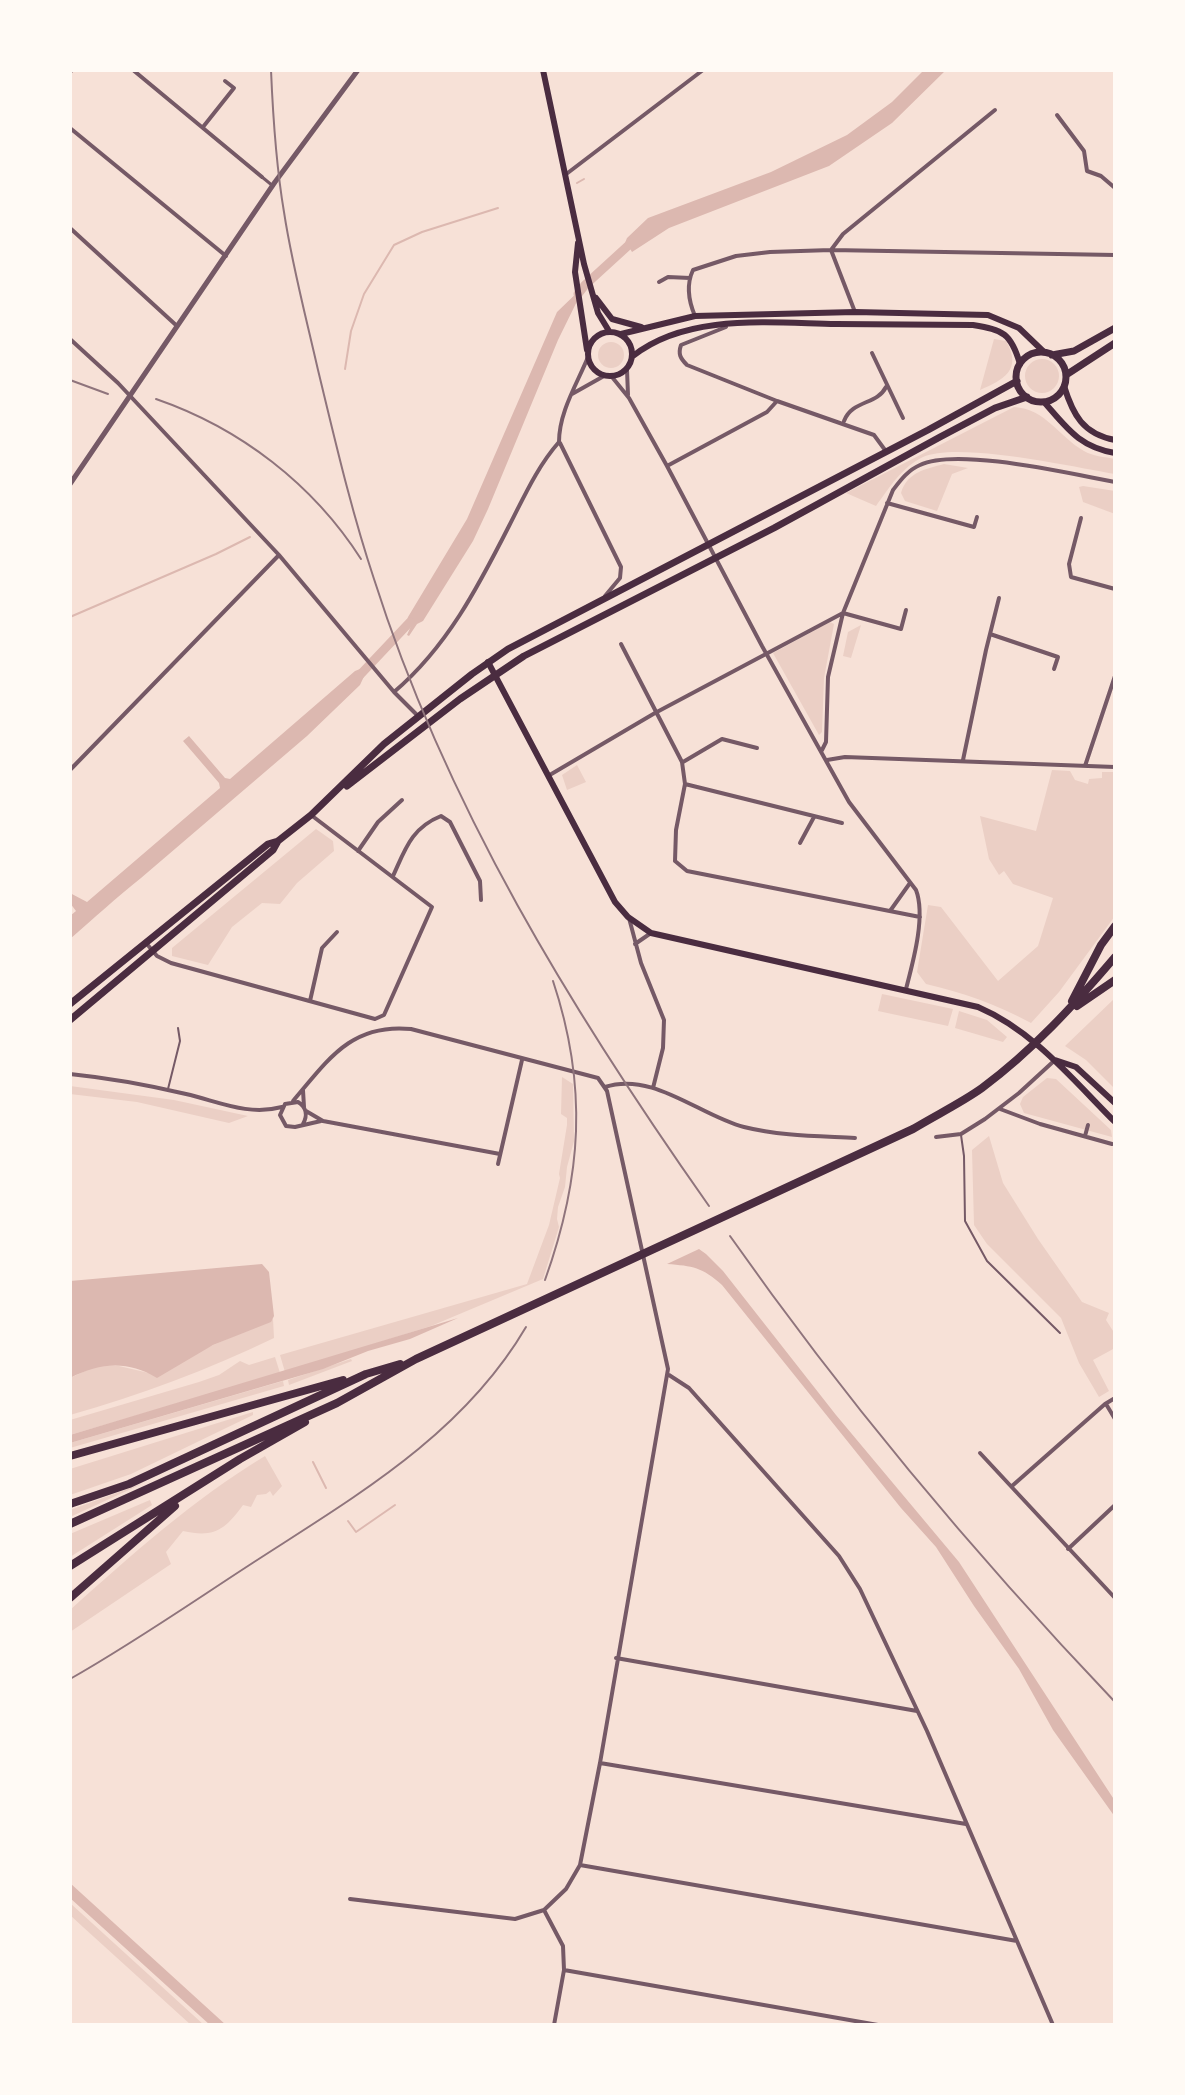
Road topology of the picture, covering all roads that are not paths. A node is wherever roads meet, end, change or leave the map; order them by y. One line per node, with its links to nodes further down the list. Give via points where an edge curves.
1 (133, 70): 8 (street)
2 (358, 70): 12 (street)
3 (543, 70): 10 (main road)
4 (703, 70): 10 (street)
5 (225, 81): 8 (street, via 234,88)
6 (995, 110): 16 (street, via 843,234)
7 (1057, 115): 13 (street, via 1084,151 1087,171)
8 (203, 127): 11 (street)
9 (70, 128): 18 (street)
10 (564, 176): 15 (main road)
11 (262, 177): 12 (street)
12 (274, 184): 18 (street)
13 (1115, 188)
14 (70, 228): 25 (street)
15 (578, 239): 21 (main road); 34 (main road, via 575,272)
16 (831, 250): 17 (street); 19 (street, via 736,256 693,270); 22 (street)
17 (1115, 255)
18 (226, 256): 25 (street)
19 (690, 278): 20 (street); 23 (street)
20 (659, 282)
21 (592, 292): 26 (main road, via 612,319 628,326); 28 (main road)
22 (855, 312): 23 (main road); 33 (main road, via 988,315 1019,328)
23 (695, 316): 26 (main road)
24 (732, 324): 35 (main road, via 688,330 649,344); 36 (main road, via 973,325 1006,334); 48 (street, via 681,345 681,359)
25 (178, 326): 45 (street)
26 (657, 326): 29 (main road)
27 (1115, 328): 33 (main road, via 1074,351)
28 (609, 331): 29 (main road); 34 (main road, via 592,340)
29 (621, 334): 35 (main road)
30 (70, 339): 45 (street)
31 (1115, 343): 38 (main road)
32 (872, 353): 43 (street)
33 (1048, 353): 36 (main road, via 1030,355); 38 (main road, via 1062,363)
34 (588, 354): 39 (main road, via 593,369); 44 (street)
35 (633, 356): 37 (main road)
36 (1020, 364): 41 (main road)
37 (627, 370): 40 (main road); 47 (street)
38 (1066, 375): 42 (main road)
39 (604, 376): 40 (main road); 44 (street)
40 (612, 377): 47 (street)
41 (1017, 381): 46 (main road); 54 (main road)
42 (1064, 386): 49 (main road); 52 (main road, via 1075,418 1097,435)
43 (886, 387): 50 (street); 51 (street, via 882,396 853,408)
44 (572, 394): 53 (street)
45 (131, 396): 58 (street); 63 (street)
46 (1027, 397): 49 (main road); 64 (main road, via 995,408)
47 (629, 398): 56 (street)
48 (777, 401): 51 (street); 56 (street, via 767,412)
49 (1044, 402): 55 (main road, via 1081,441)
50 (903, 418)
51 (843, 422): 54 (street, via 874,435)
52 (1115, 440)
53 (559, 442): 66 (street, via 621,567 620,578); 77 (street, via 543,460 456,623)
54 (886, 452): 62 (main road)
55 (1115, 453)
56 (667, 466): 62 (street)
57 (1115, 482): 59 (street, via 955,457 911,470)
58 (70, 484)
59 (887, 503): 60 (street, via 974,527); 69 (street)
60 (977, 517)
61 (1081, 518): 65 (street, via 1069,564 1071,577)
62 (708, 543): 64 (street); 66 (main road)
63 (279, 555): 77 (street); 87 (street)
64 (716, 557): 72 (street); 75 (main road)
65 (1115, 589)
66 (605, 596): 73 (main road)
67 (999, 598): 70 (street)
68 (906, 610): 69 (street, via 901,629)
69 (843, 613): 72 (street); 81 (street, via 828,677)
70 (990, 634): 74 (street, via 1058,657); 83 (street)
71 (621, 644): 78 (street)
72 (766, 652): 78 (street); 81 (street)
73 (488, 662): 75 (main road); 79 (main road)
74 (1054, 669)
75 (495, 675): 88 (main road); 91 (main road)
76 (1115, 676): 85 (street)
77 (394, 692): 79 (street)
78 (655, 713): 84 (street); 88 (street)
79 (418, 716): 91 (main road)
80 (757, 748): 84 (street, via 722,739)
81 (822, 750): 82 (street)
82 (827, 760): 83 (street); 99 (street, via 849,802)
83 (963, 760): 85 (street)
84 (682, 762): 89 (street)
85 (1085, 766): 86 (street)
86 (1115, 767)
87 (70, 770)
88 (548, 776): 102 (main road)
89 (685, 784): 93 (street); 101 (street, via 673,852 687,871)
90 (402, 800): 97 (street)
91 (326, 803): 92 (main road)
92 (311, 815): 95 (main road); 97 (street)
93 (814, 816): 94 (street); 96 (street)
94 (842, 823)
95 (278, 841): 107 (main road); 109 (main road)
96 (800, 843)
97 (358, 851): 98 (street)
98 (393, 876): 100 (street, via 406,845 441,816 450,822 480,881); 113 (street, via 431,904 432,911 384,1015 375,1019)
99 (910, 883): 101 (street); 103 (street, via 921,903)
100 (481, 900)
101 (890, 911): 103 (street)
102 (628, 917): 106 (main road); 108 (street)
103 (920, 917): 112 (street)
104 (1115, 926): 115 (highway)
105 (337, 932): 113 (street, via 322,948)
106 (651, 933): 108 (street); 112 (main road)
107 (146, 943): 109 (street); 114 (main road)
108 (635, 944): 122 (street, via 664,1020)
109 (153, 951): 113 (street, via 163,961); 116 (main road)
110 (1115, 957): 115 (highway)
111 (1115, 980): 115 (highway)
112 (906, 989): 119 (main road, via 989,1012)
113 (310, 1001)
114 (70, 1004)
115 (1066, 1013): 144 (highway, via 980,1089 913,1129)
116 (70, 1020)
117 (178, 1028): 123 (lane, via 180,1041)
118 (522, 1060): 121 (street, via 591,1075); 124 (street, via 411,1029 380,1029 344,1046); 141 (street)
119 (1055, 1060): 126 (main road, via 1076,1067); 129 (street); 133 (main road)
120 (70, 1074): 123 (street)
121 (605, 1087): 122 (street, via 626,1083); 146 (street)
122 (653, 1088): 139 (street, via 743,1127)
123 (167, 1090): 130 (street)
124 (303, 1090): 125 (street); 128 (street)
125 (293, 1101): 127 (street); 128 (street)
126 (1115, 1103)
127 (282, 1107): 130 (street); 131 (street)
128 (305, 1109): 132 (street); 134 (street)
129 (1000, 1109): 136 (street); 137 (street)
130 (266, 1111): 131 (street)
131 (281, 1119): 134 (street, via 290,1127)
132 (323, 1121): 134 (street); 141 (street)
133 (1115, 1122)
134 (303, 1124)
135 (1088, 1125): 137 (street)
136 (961, 1134): 138 (street); 143 (lane, via 965,1221 987,1261)
137 (1085, 1136): 140 (street)
138 (936, 1137)
139 (855, 1138)
140 (1112, 1144)
141 (500, 1154): 142 (street)
142 (498, 1164)
143 (1060, 1333)
144 (416, 1359): 145 (highway); 148 (highway)
145 (366, 1374): 152 (highway); 155 (highway, via 129,1484)
146 (668, 1375): 162 (street); 163 (street, via 689,1388 839,1556 871,1608)
147 (1115, 1398): 149 (street)
148 (337, 1403): 153 (highway); 157 (highway)
149 (1105, 1404): 150 (street); 154 (street)
150 (1115, 1419)
151 (980, 1453): 154 (street)
152 (70, 1459)
153 (199, 1485): 159 (highway); 160 (highway)
154 (1012, 1486): 158 (street)
155 (70, 1504)
156 (1115, 1505): 158 (street)
157 (70, 1524)
158 (1068, 1549): 161 (street)
159 (70, 1566)
160 (70, 1598)
161 (1115, 1598)
162 (616, 1658): 163 (street); 164 (street)
163 (918, 1711): 165 (street)
164 (600, 1763): 165 (street); 166 (street)
165 (966, 1824): 169 (street)
166 (580, 1865): 168 (street, via 566,1889); 169 (street)
167 (350, 1899): 168 (street, via 515,1919)
168 (544, 1910): 170 (street, via 562,1941)
169 (1017, 1941): 173 (street)
170 (564, 1970): 171 (street); 172 (street)
171 (554, 2025)
172 (878, 2025)
173 (1053, 2025)

